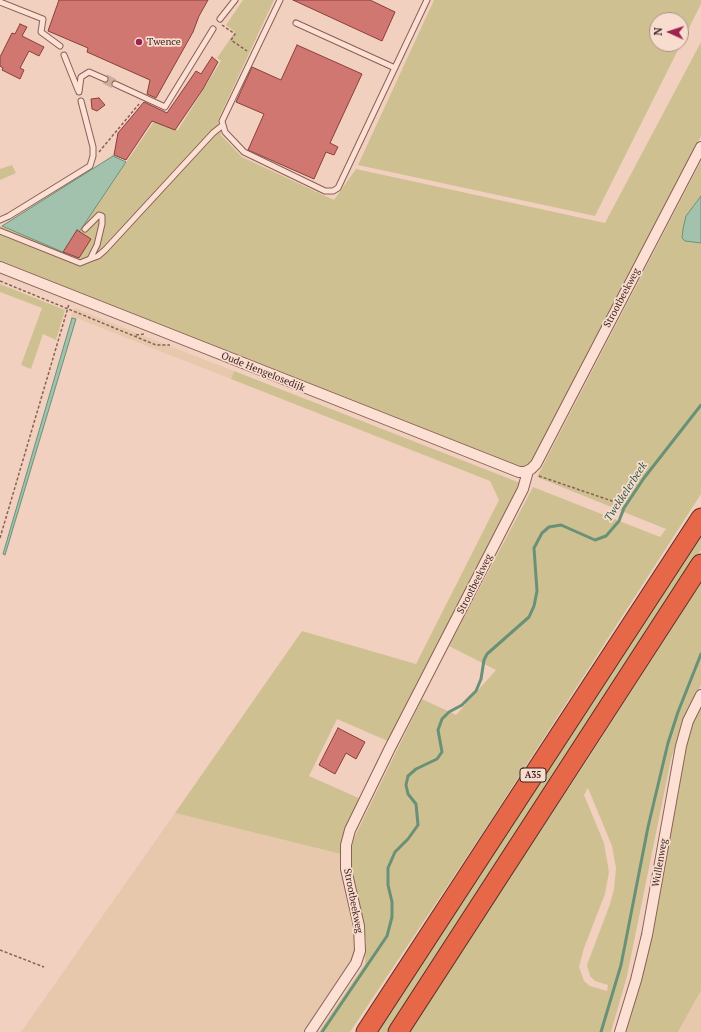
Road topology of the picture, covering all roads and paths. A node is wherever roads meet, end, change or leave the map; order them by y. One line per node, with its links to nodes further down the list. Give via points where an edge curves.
1 (236, 0): 5 (lane)
2 (280, 0): 10 (lane)
3 (427, 0): 11 (lane)
4 (0, 2): 8 (lane, via 43,19 41,32)
5 (220, 21): 10 (path, via 235,34 231,40)
6 (296, 23): 11 (lane)
7 (213, 28): 14 (lane, via 165,106)
8 (60, 46)
9 (64, 55): 12 (lane, via 78,92 81,77 90,72)
10 (254, 55): 16 (lane, via 222,120)
11 (395, 68): 16 (lane, via 338,188 333,191 325,190 244,152 225,132)
12 (105, 79)
13 (116, 84): 14 (lane)
14 (144, 96): 18 (path, via 104,148)
15 (81, 101): 18 (lane, via 91,136)
16 (222, 125): 22 (lane, via 105,250)
17 (701, 147): 27 (street, Strootbeekweg, via 536,464)
18 (93, 156): 19 (lane, via 90,166)
19 (0, 220)
20 (85, 229): 22 (lane, via 99,215 102,216 100,233)
21 (0, 231): 22 (lane, via 75,262)
22 (90, 259)
23 (0, 267): 26 (street, Oude Hengelosedijk)
24 (0, 281): 26 (path, via 160,345)
25 (66, 315): 30 (path)
26 (190, 342): 27 (street, Oude Hengelosedijk, via 519,472)
27 (528, 471): 28 (path); 35 (street, Strootbeekweg, via 523,489 350,830 346,845 346,869 359,926 360,951 356,963)
28 (615, 502)
29 (701, 518): 36 (highway, A35)
30 (0, 538)
31 (701, 564): 37 (highway, A35)
32 (701, 695): 38 (street, Wullenweg, via 688,721 681,746 647,935)
33 (0, 950): 34 (path)
34 (44, 967)
35 (310, 1032)
36 (366, 1032)
37 (398, 1032)
38 (620, 1032)

